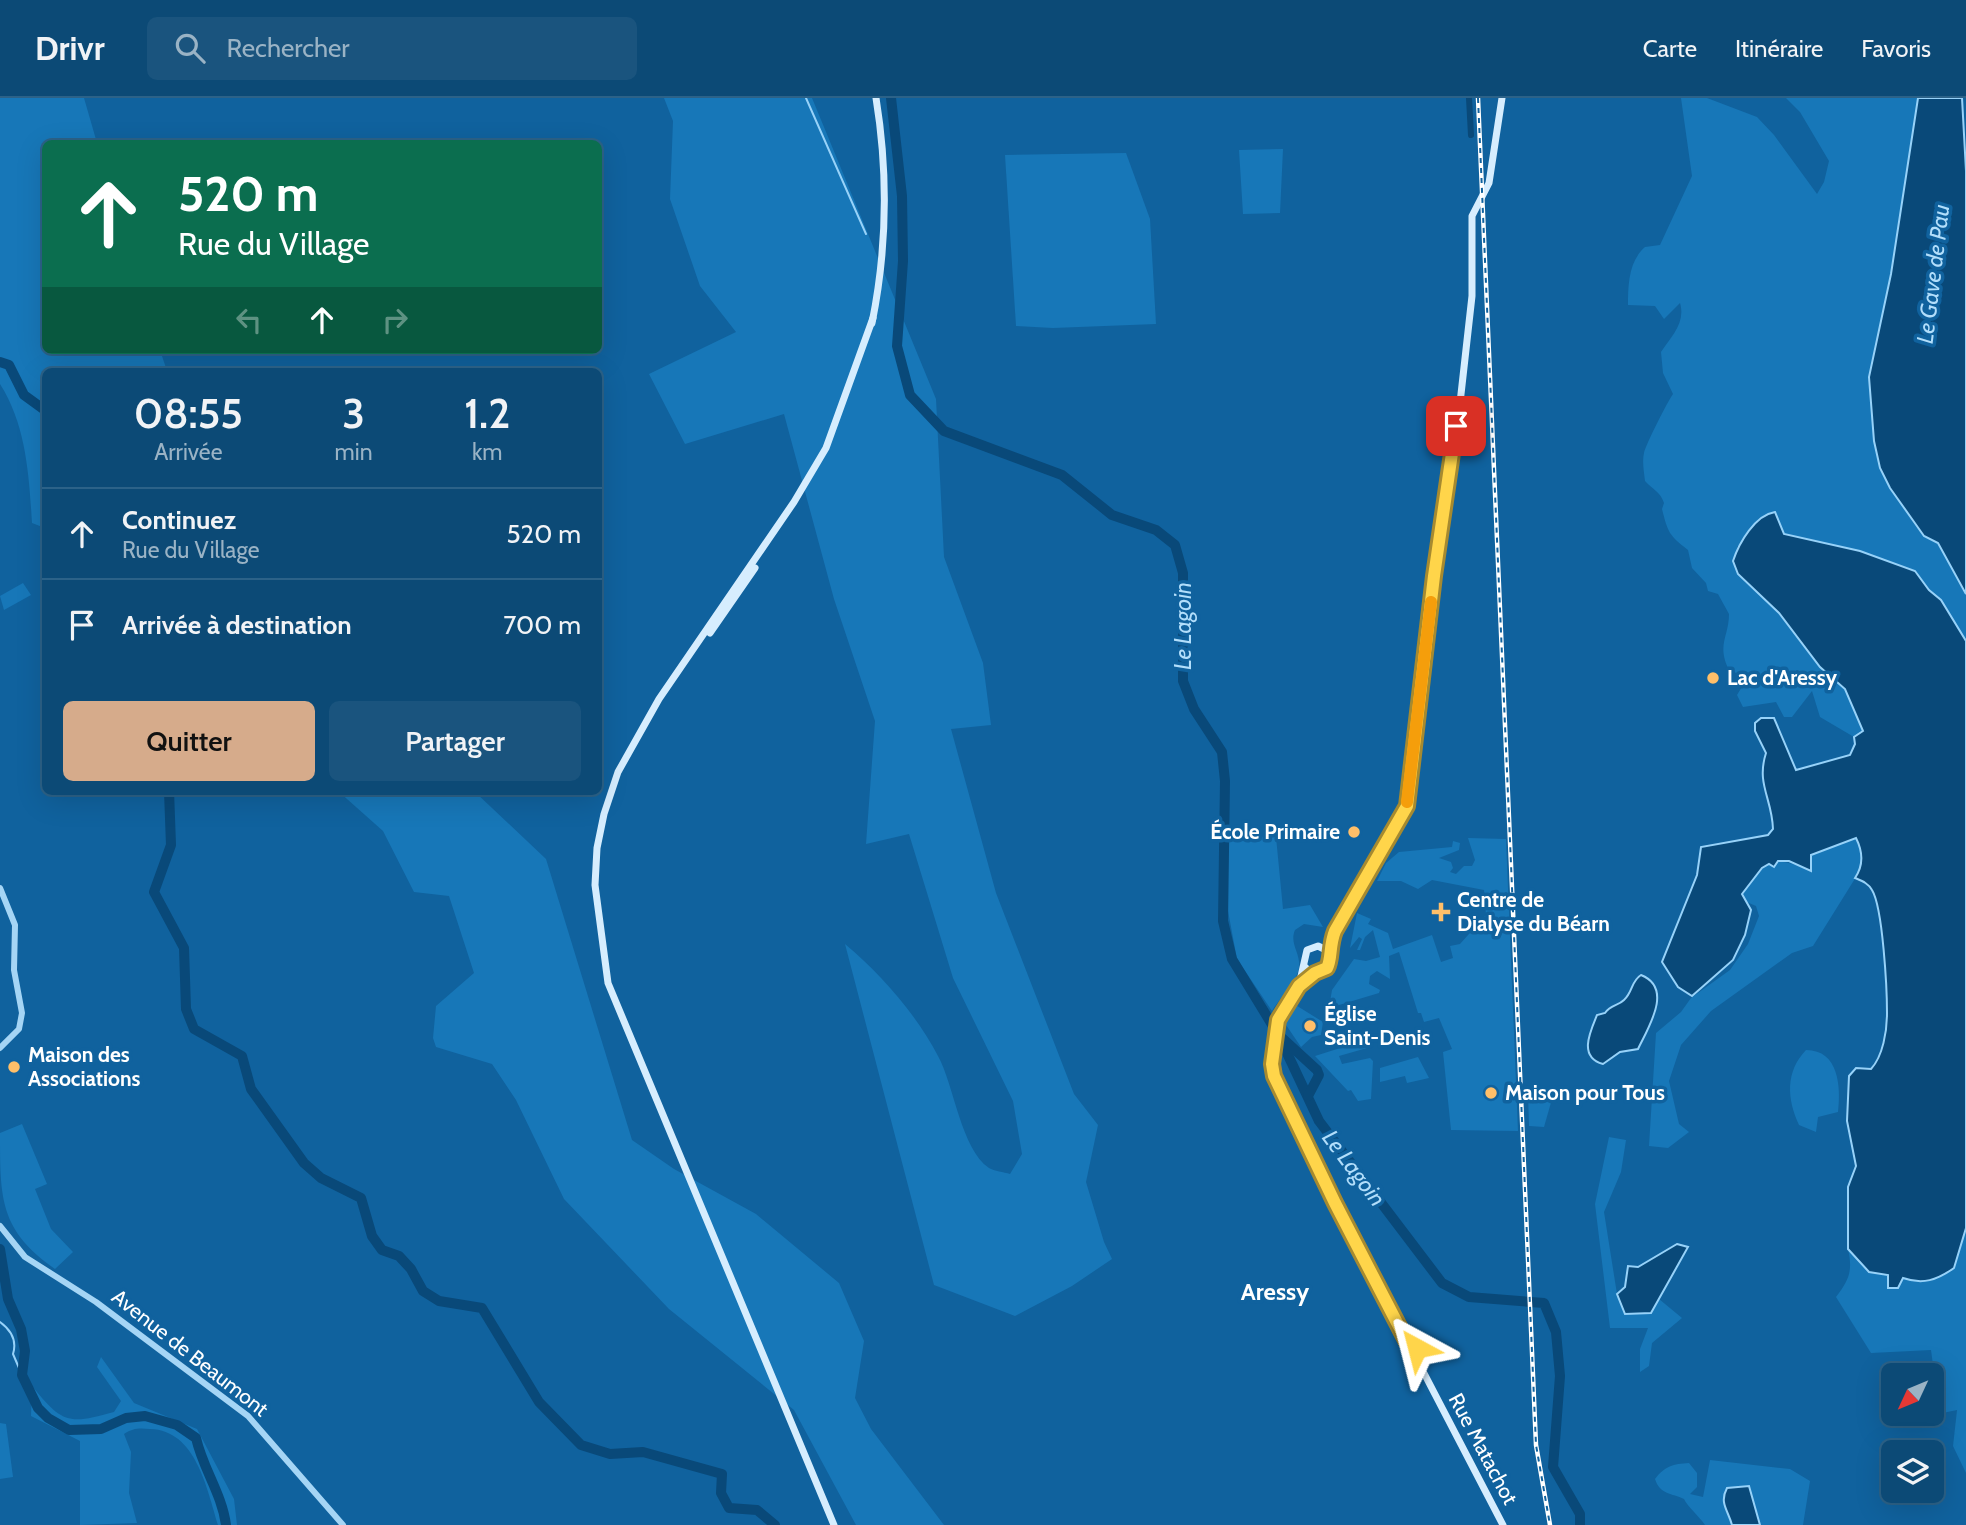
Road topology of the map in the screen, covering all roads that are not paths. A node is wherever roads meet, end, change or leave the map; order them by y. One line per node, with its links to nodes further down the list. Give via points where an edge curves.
1 (876, 98): 13 (main road, via 884,221 873,318 841,411 794,502 659,699 618,772 597,848 595,885 601,953)
2 (1502, 98): 4 (main road, via 1489,183 1472,216 1472,296 1407,806)
3 (0, 888): 10 (street, via 15,925 15,970 22,1013 19,1029)
4 (1335, 931): 5 (main road); 6 (main road)
5 (1318, 946): 6 (main road); 7 (main road, via 1307,950)
6 (1328, 951): 8 (main road, via 1327,968)
7 (1304, 965): 8 (main road); 9 (main road)
8 (1315, 973): 9 (main road)
9 (1299, 986): 14 (main road, Rue Matachot, via 1278,1020 1274,1036 1272,1064 1282,1097 1407,1342 1416,1343 1413,1352)
10 (0, 1048)
11 (0, 1226): 12 (street, Avenue de Beaumont, via 25,1258 96,1302 248,1416)
12 (342, 1525)
13 (834, 1525)
14 (1503, 1525)

